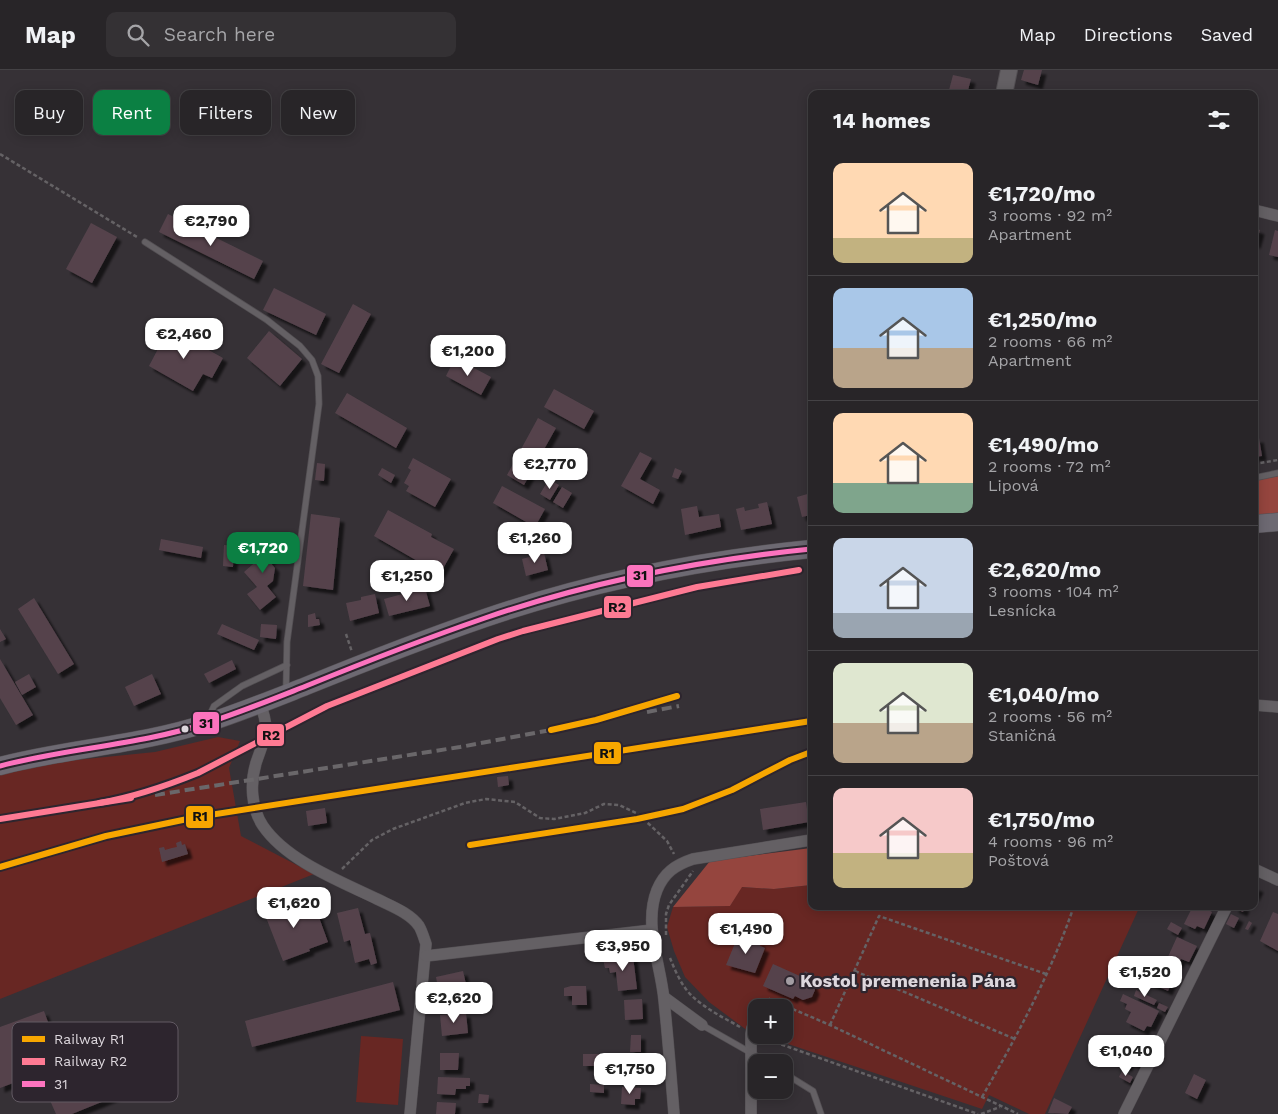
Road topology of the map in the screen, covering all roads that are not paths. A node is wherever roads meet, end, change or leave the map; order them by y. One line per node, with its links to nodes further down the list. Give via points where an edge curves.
1 (1009, 70): 2 (main road)
2 (1005, 90)
3 (1258, 211): 4 (street)
4 (1278, 216)
5 (145, 242): 11 (lane, via 267,320 300,346 312,360 318,376 319,404 287,642)
6 (1278, 473): 7 (lane)
7 (1258, 477)
8 (1278, 522): 9 (main road)
9 (1258, 524)
10 (808, 549): 12 (main road, via 677,568 549,598 436,635)
11 (287, 665): 12 (lane); 16 (lane, via 242,686 214,706)
12 (286, 694): 13 (main road)
13 (260, 704): 16 (main road); 23 (street, via 266,728 252,790 258,816 268,834 299,858 408,916 419,926 426,944)
14 (1258, 706): 15 (street)
15 (1278, 707)
16 (206, 724): 17 (main road)
17 (0, 766)
18 (808, 840): 22 (street, via 703,858 669,870 653,904)
19 (1258, 871): 20 (street)
20 (1278, 880)
21 (1225, 910): 34 (street)
22 (652, 930): 23 (street); 24 (street)
23 (426, 956): 30 (street)
24 (664, 997): 25 (street); 31 (street)
25 (702, 1025): 27 (lane)
26 (751, 1044): 27 (street)
27 (751, 1052): 28 (lane); 32 (street)
28 (754, 1054)
29 (793, 1079): 33 (lane, via 813,1091)
30 (410, 1114)
31 (674, 1114)
32 (751, 1114)
33 (821, 1114)
34 (1124, 1114)

